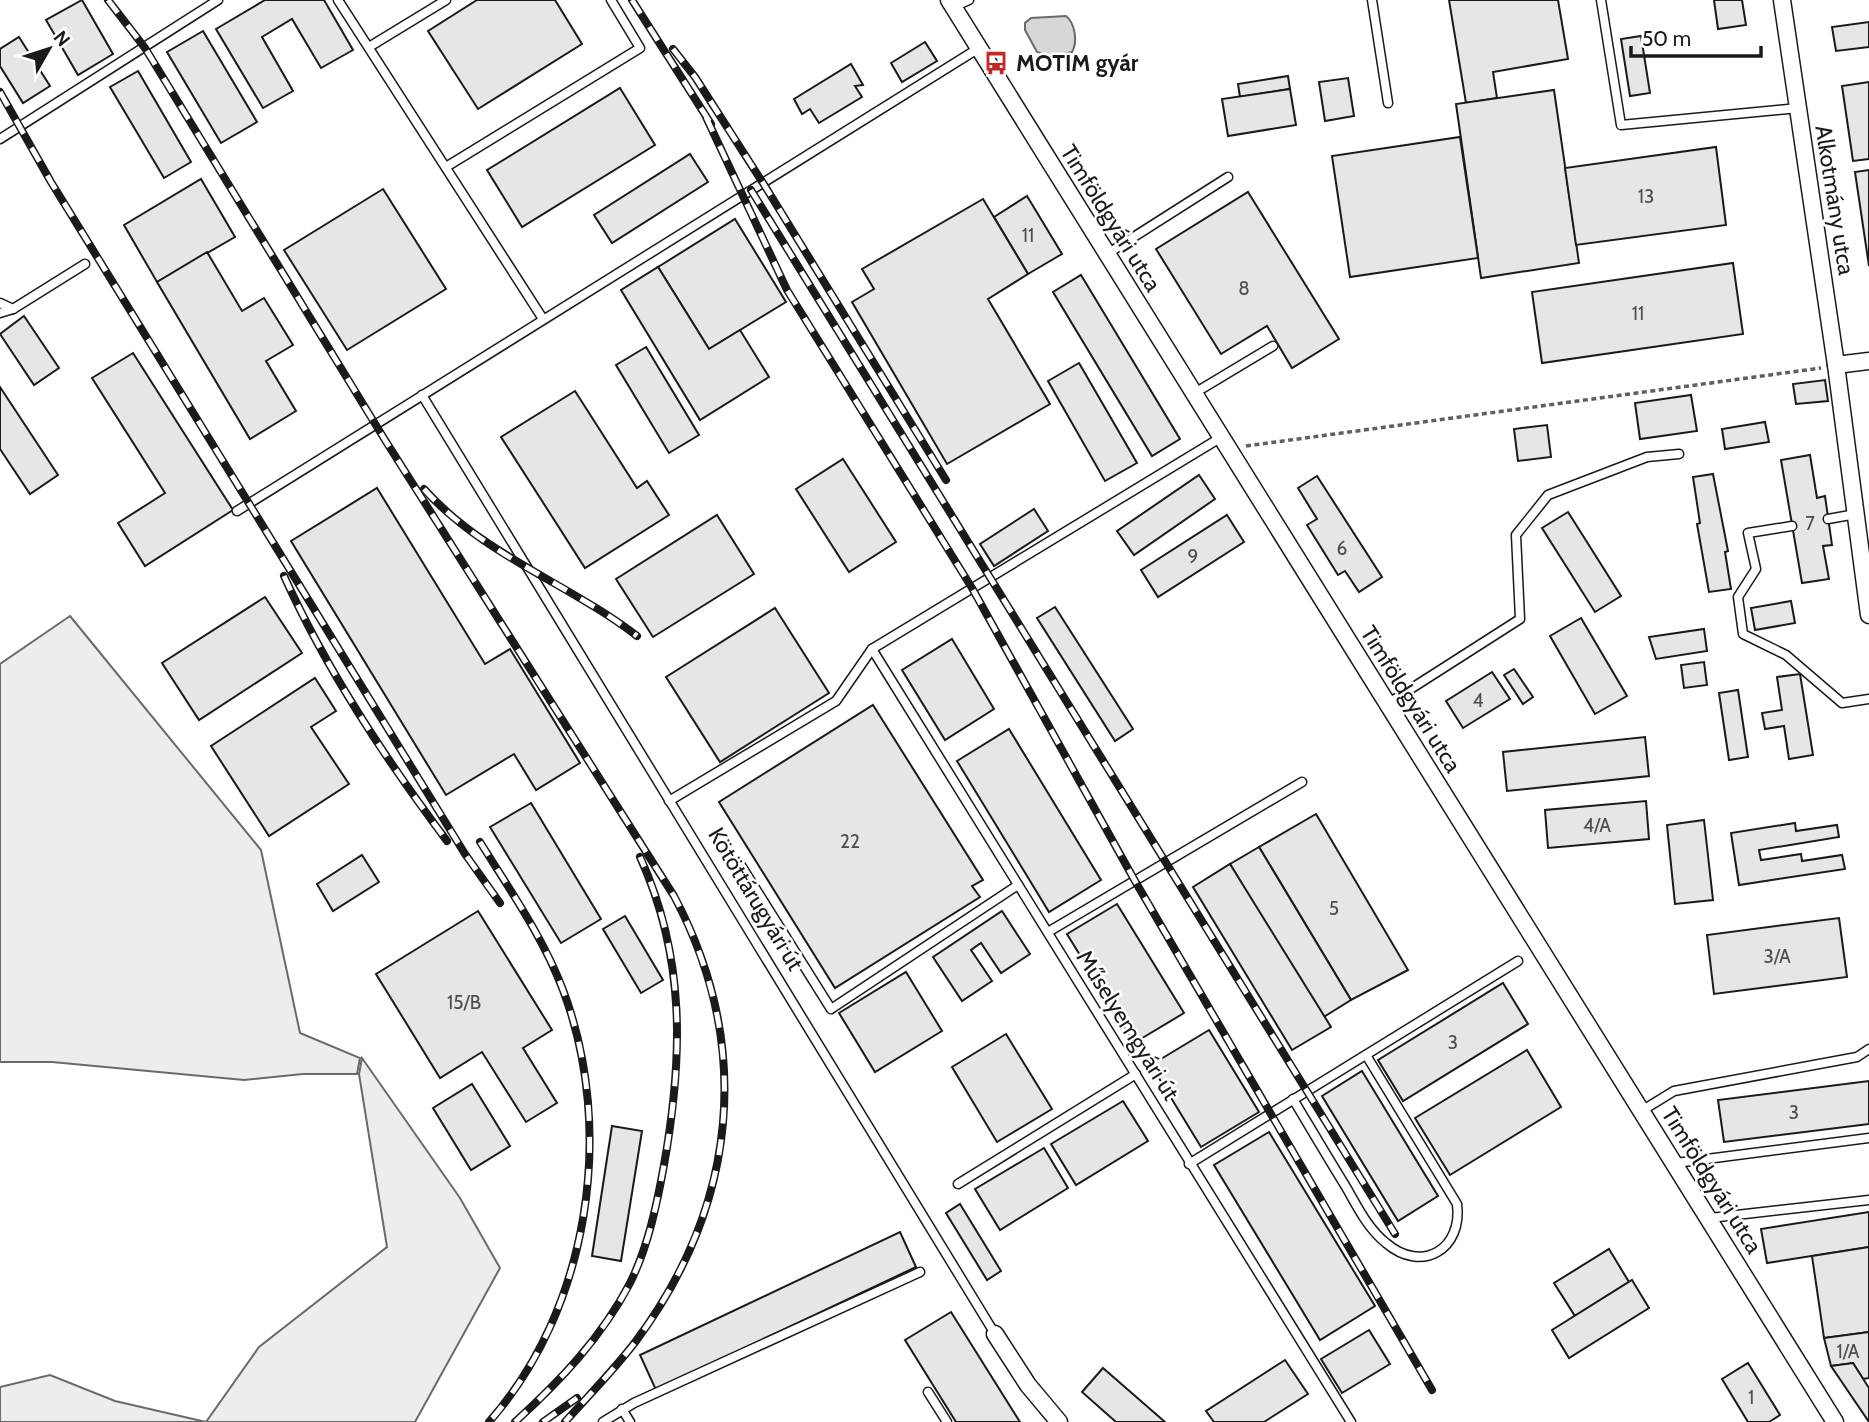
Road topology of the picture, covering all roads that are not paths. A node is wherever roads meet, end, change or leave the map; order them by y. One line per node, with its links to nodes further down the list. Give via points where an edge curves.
1 (218, 0): 14 (lane)
2 (338, 0): 10 (lane)
3 (446, 0): 10 (lane)
4 (611, 0): 15 (lane, via 640,48)
5 (969, 0): 9 (lane)
6 (1372, 0): 12 (lane)
7 (1601, 0): 13 (lane, via 1622,125)
8 (1782, 0): 13 (street, Alkotmány utca)
9 (951, 3): 11 (street, Timföldgyári utca)
10 (369, 47): 15 (lane)
11 (978, 48): 17 (street, Timföldgyári utca); 22 (lane)
12 (1388, 103)
13 (1798, 108): 25 (street, Alkotmány utca)
14 (0, 139)
15 (446, 167): 22 (lane)
16 (1228, 177): 17 (lane)
17 (1106, 255): 26 (street, Timföldgyári utca)
18 (85, 264): 20 (lane)
19 (0, 303): 20 (lane)
20 (13, 309): 21 (lane)
21 (0, 313)
22 (543, 319): 27 (lane)
23 (1273, 345): 26 (lane)
24 (1869, 360): 25 (street)
25 (1836, 365): 31 (street, Alkotmány utca)
26 (1193, 394): 28 (street, Timföldgyári utca)
27 (422, 395): 30 (lane); 39 (lane, Kötöttárugyári út)
28 (1223, 443): 35 (lane); 37 (street, Timföldgyári utca)
29 (1679, 454): 37 (lane, via 1647,457 1548,495 1516,535 1520,619)
30 (237, 511)
31 (1856, 514): 32 (lane); 34 (street, Alkotmány utca)
32 (1828, 519)
33 (1792, 526): 36 (lane, via 1748,533 1756,569 1738,597 1743,634 1786,654 1842,703)
34 (1869, 615)
35 (872, 649): 39 (lane, via 836,702); 41 (lane, Műselyemgyári út)
36 (1869, 699)
37 (1387, 704): 48 (street, Timföldgyári utca)
38 (1302, 782): 42 (lane)
39 (670, 801): 56 (lane, Kötöttárugyári út)
40 (740, 864): 41 (lane, via 831,1009)
41 (1018, 885): 42 (lane, Műselyemgyári út)
42 (1048, 932): 46 (lane, Műselyemgyári út)
43 (1518, 961): 45 (lane)
44 (1869, 1049): 48 (lane, via 1857,1057 1674,1091)
45 (1366, 1055): 47 (lane); 47 (lane, via 1457,1204 1455,1229 1441,1250 1419,1259 1406,1257 1378,1236)
46 (1136, 1074): 51 (lane, Műselyemgyári út); 52 (lane)
47 (1293, 1099): 51 (lane)
48 (1643, 1110): 50 (street, Timföldgyári utca)
49 (1869, 1138): 50 (lane)
50 (1676, 1163): 54 (street, Timföldgyári utca)
51 (1189, 1164): 63 (lane, Műselyemgyári út)
52 (958, 1184)
53 (1869, 1200): 54 (lane)
54 (1710, 1218): 64 (street, Timföldgyári utca)
55 (920, 1272): 58 (lane)
56 (995, 1334): 62 (street, Kötöttárugyári út)
57 (928, 1392): 61 (lane)
58 (622, 1409): 59 (lane); 60 (lane)
59 (603, 1422)
60 (630, 1422)
61 (947, 1422)
62 (1059, 1422)
63 (1351, 1422)
64 (1835, 1422)

